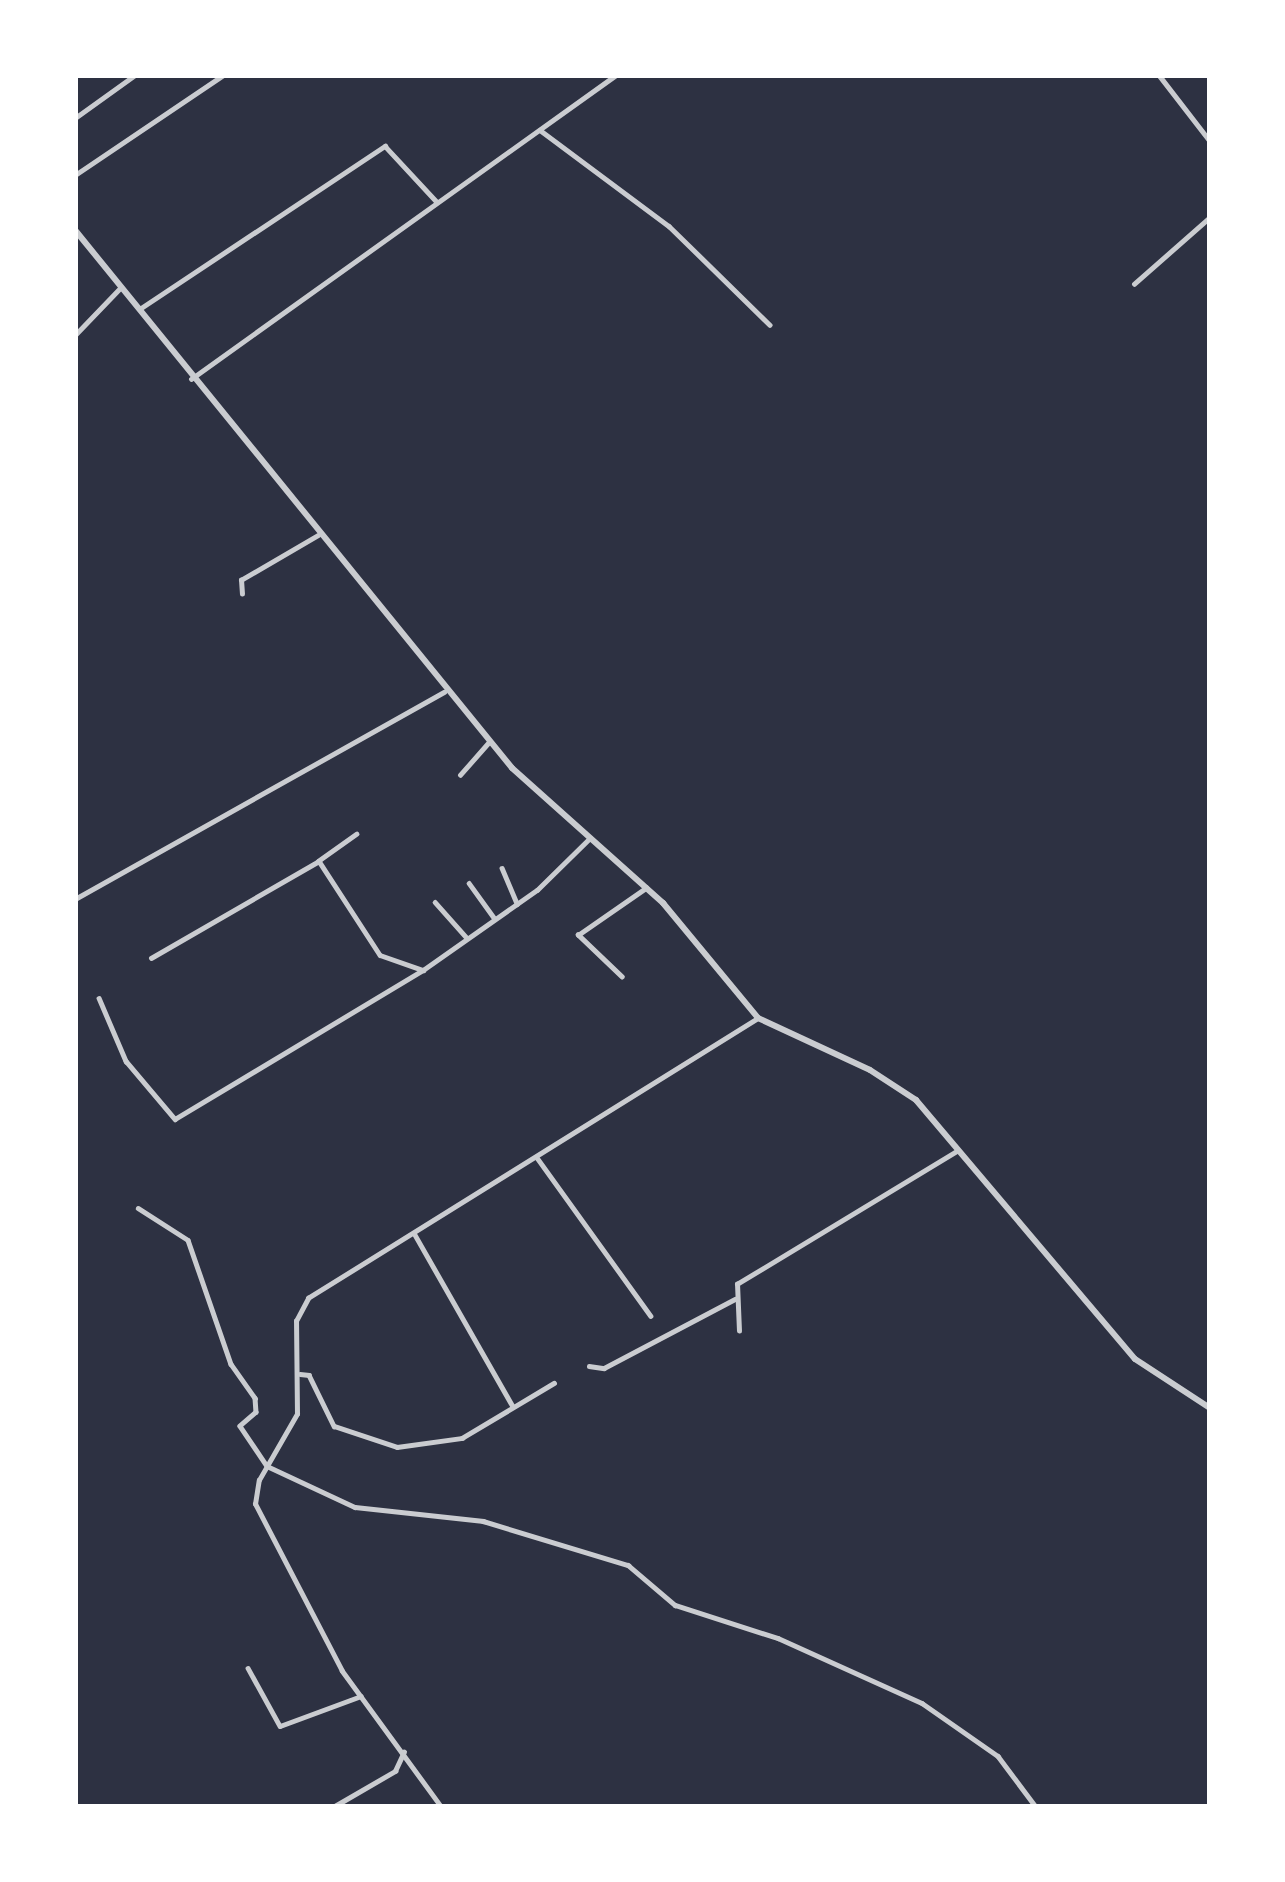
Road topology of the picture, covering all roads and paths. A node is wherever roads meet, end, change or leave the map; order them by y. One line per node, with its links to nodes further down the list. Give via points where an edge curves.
1 (135, 75): 5 (street)
2 (223, 75): 8 (street)
3 (616, 75): 6 (street)
4 (1160, 75): 7 (street)
5 (75, 118)
6 (540, 130): 9 (street); 15 (street, via 669,226)
7 (1210, 141)
8 (75, 176)
9 (437, 202): 14 (street, via 386,146); 17 (street)
10 (1210, 217): 12 (street)
11 (75, 230): 13 (street)
12 (1134, 284)
13 (120, 288): 14 (street); 16 (street)
14 (139, 310): 17 (street)
15 (770, 326)
16 (75, 335)
17 (191, 379): 18 (street)
18 (318, 536): 19 (street, via 241,580); 20 (street)
19 (242, 594)
20 (444, 692): 21 (street); 29 (street)
21 (489, 742): 22 (street); 24 (street)
22 (460, 775)
23 (357, 834): 25 (street)
24 (590, 838): 28 (street); 31 (street)
25 (319, 861): 34 (street); 35 (street, via 380,955)
26 (502, 868): 31 (street)
27 (469, 884): 32 (street)
28 (646, 888): 36 (street, via 578,934); 38 (street)
29 (75, 899)
30 (435, 902): 33 (street)
31 (517, 904): 32 (street)
32 (495, 919): 33 (street)
33 (467, 938): 35 (street)
34 (151, 958)
35 (423, 970): 37 (street, via 175,1119 126,1061)
36 (622, 976)
37 (99, 998)
38 (758, 1018): 39 (street, via 904,1090); 40 (street)
39 (958, 1150): 43 (street, via 746,1277); 50 (street, via 1135,1359)
40 (538, 1159): 42 (street); 44 (street)
41 (138, 1208): 51 (street, via 188,1240 231,1364 256,1398 256,1412 240,1426)
42 (414, 1233): 47 (street, via 308,1298 296,1321); 49 (street)
43 (735, 1299): 45 (street); 46 (street, via 604,1368)
44 (651, 1316)
45 (740, 1330)
46 (589, 1366)
47 (300, 1374): 49 (street, via 309,1376 334,1426 397,1447 462,1438); 51 (street, via 297,1414)
48 (554, 1383): 49 (street)
49 (513, 1407)
50 (1210, 1408)
51 (267, 1466): 53 (street, via 257,1511); 57 (street, via 356,1507 483,1521 628,1565 675,1605 778,1638 922,1703 998,1756)
52 (248, 1668): 53 (street, via 280,1726)
53 (361, 1696): 54 (street)
54 (404, 1752): 55 (street, via 395,1772); 56 (street)
55 (333, 1807)
56 (441, 1807)
57 (1036, 1807)

